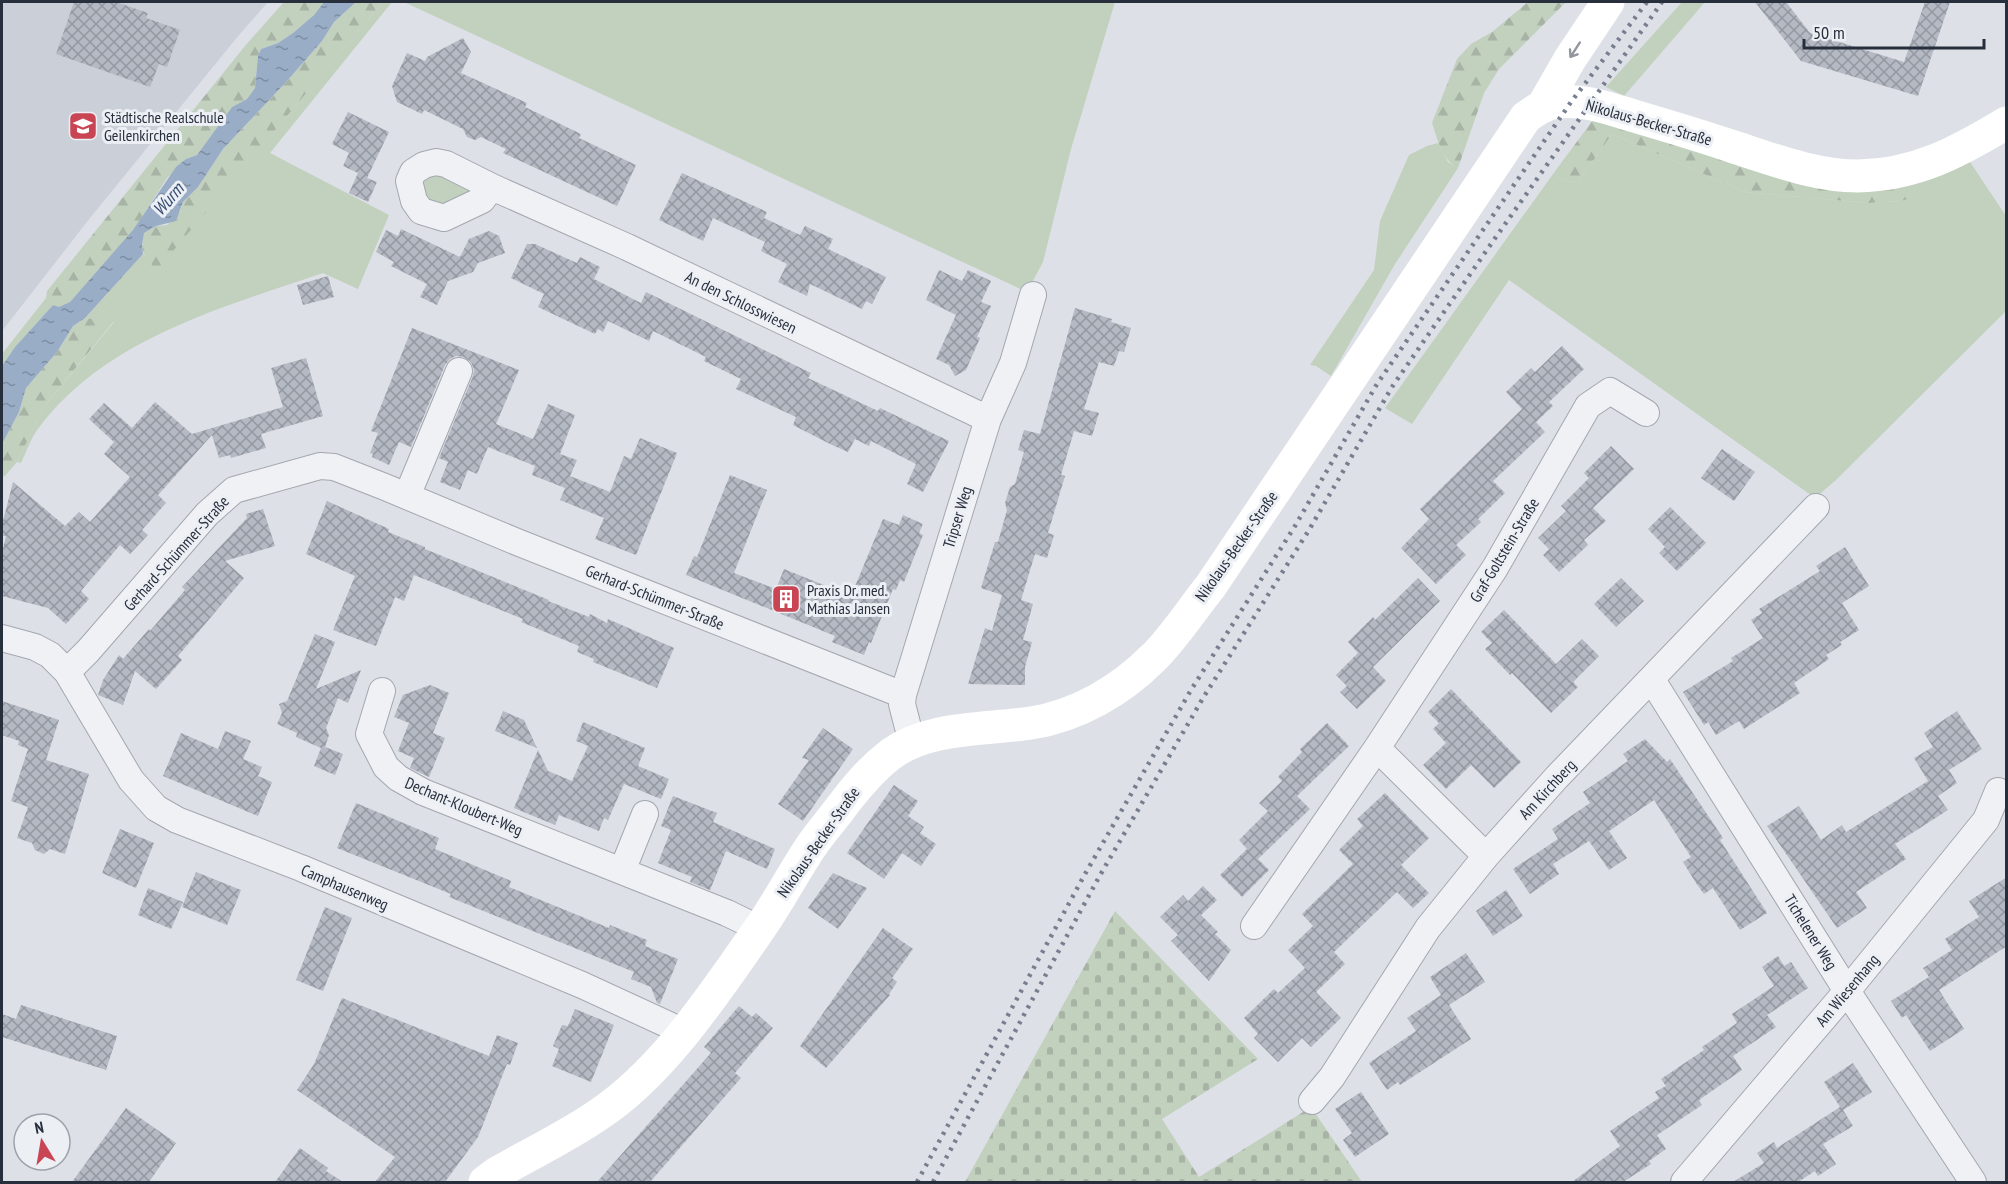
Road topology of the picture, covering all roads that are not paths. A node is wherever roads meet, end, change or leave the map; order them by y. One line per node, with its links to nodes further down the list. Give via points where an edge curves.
1 (1608, 2): 2 (main road, one-way to 2)
2 (1543, 106): 3 (main road, Nikolaus-Becker-Straße, via 1558,102 1590,104 1788,165 1857,176 1899,172 1944,158); 16 (main road, Nikolaus-Becker-Straße, via 1526,117 1210,587 1154,658 1100,699 1067,714)
3 (2007, 123)
4 (492, 187): 8 (street, An den Schlosswiesen)
5 (1033, 295): 8 (street, Tripser Weg, via 1013,363)
6 (459, 371): 9 (street)
7 (1646, 413): 17 (street, Graf-Goltstein-Straße, via 1610,391 1588,406 1495,568)
8 (988, 419): 15 (street, Tripser Weg)
9 (407, 496): 12 (street, Gerhard-Schümmer-Straße, via 334,467 320,466 234,490 207,514); 15 (street, Gerhard-Schümmer-Straße)
10 (1816, 507): 13 (street, Am Kirchberg)
11 (2, 638): 12 (street, Camphausenweg, via 35,647)
12 (67, 672): 25 (street, Camphausenweg, via 131,780 156,808 177,820 582,984)
13 (1652, 680): 20 (street, Am Kirchberg); 24 (street, Tichelener Weg)
14 (382, 691): 21 (street, Dechant-Kloubert-Weg, via 369,734 386,767 398,778 423,792)
15 (903, 695): 16 (street, Tripser Weg)
16 (912, 743): 23 (main road, Nikolaus-Becker-Straße, via 892,754 859,783 813,843)
17 (1377, 748): 20 (street); 22 (street, Graf-Goltstein-Straße)
18 (1998, 791): 24 (street, Am Wiesenhang, via 1986,820)
19 (645, 814): 21 (street)
20 (1486, 856): 26 (street, Am Kirchberg, via 1428,928 1332,1077)
21 (622, 871): 23 (street, Dechant-Kloubert-Weg)
22 (1254, 927)
23 (760, 929): 25 (main road, Nikolaus-Becker-Straße)
24 (1847, 991): 28 (street, Am Wiesenhang); 29 (street, Tichelener Weg)
25 (684, 1032): 27 (main road, Nikolaus-Becker-Straße, via 633,1086 599,1115)
26 (1312, 1101)
27 (485, 1182)
28 (1684, 1182)
29 (1973, 1182)

